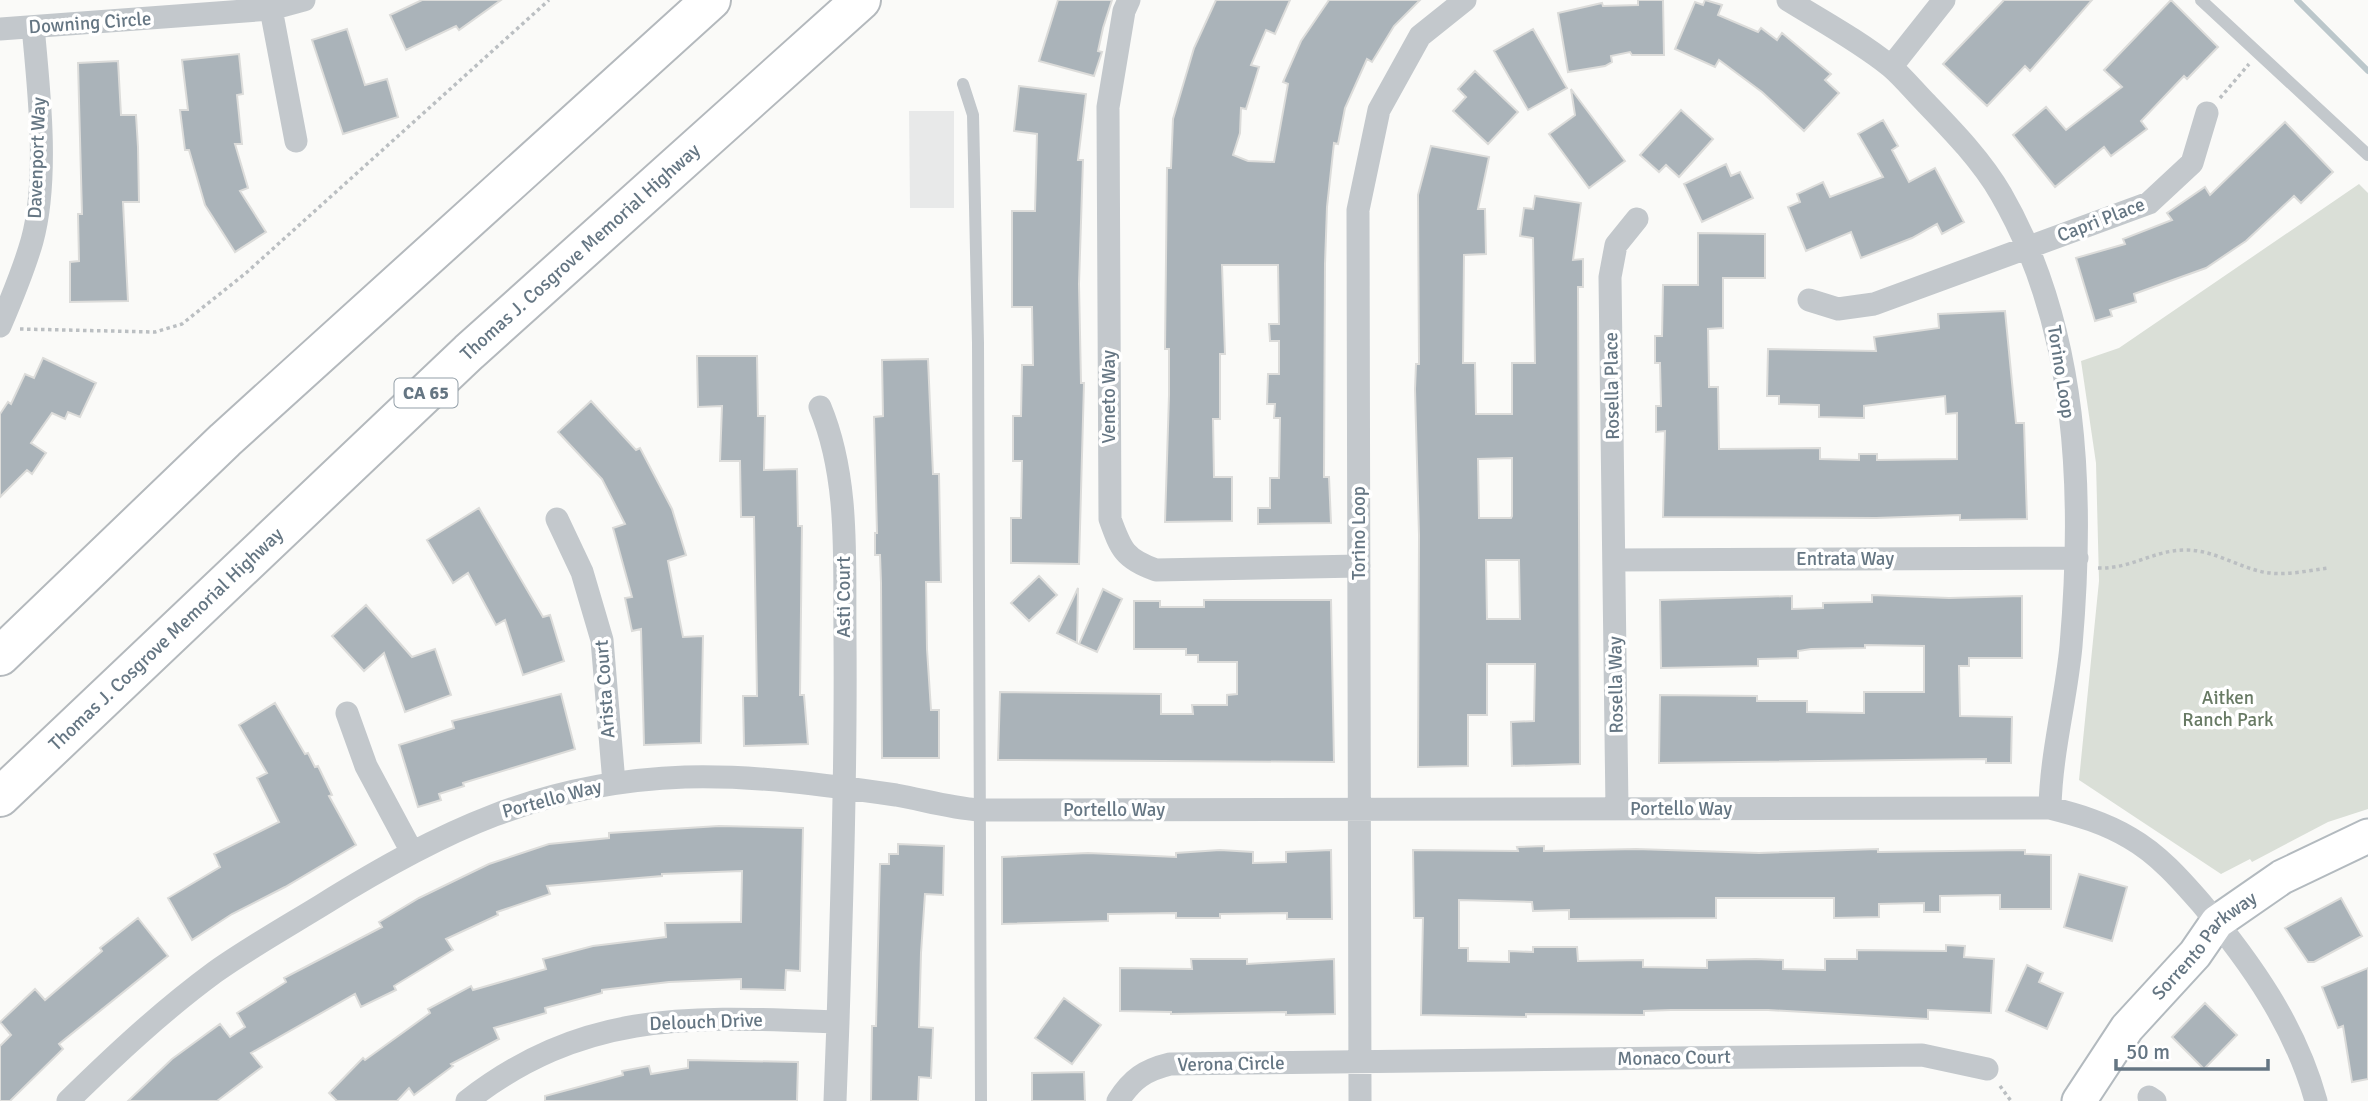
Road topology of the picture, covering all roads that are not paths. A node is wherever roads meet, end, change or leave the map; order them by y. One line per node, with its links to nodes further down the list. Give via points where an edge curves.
1 (303, 0): 9 (street, Downing Circle)
2 (711, 0): 26 (highway, via 246,422)
3 (861, 0): 30 (highway, Thomas J. Cosgrove Memorial Highway / CA 65, via 468,352)
4 (1129, 0): 25 (street, Veneto Way, via 1108,107 1110,519 1118,543 1131,561 1156,570)
5 (1465, 0): 25 (street, Torino Loop, via 1420,36 1380,110 1358,210)
6 (1788, 0): 12 (street, Torino Loop)
7 (1944, 0): 12 (street)
8 (2201, 0): 16 (lane)
9 (271, 9): 10 (street, Downing Circle); 15 (street)
10 (33, 27): 11 (street, Downing Circle); 20 (street, Davenport Way, via 40,98 40,177 33,239)
11 (0, 29)
12 (1891, 66): 18 (street, Torino Loop, via 1948,126 2000,191)
13 (963, 84): 33 (lane, via 974,115)
14 (2207, 113): 18 (street, Capri Place, via 2192,163 2149,203)
15 (296, 141)
16 (2368, 155)
17 (1637, 219): 24 (street, Rosella Place, via 1616,245 1610,277)
18 (2029, 247): 19 (street, Capri Place, via 1874,304 1838,309); 23 (street, Torino Loop, via 2058,332 2075,462)
19 (1809, 300)
20 (6, 327)
21 (820, 407): 29 (street, Asti Court, via 830,430 841,494)
22 (557, 519): 28 (street, Arista Court, via 579,563 600,629)
23 (2077, 558): 24 (street, Entrata Way); 31 (street, Torino Loop, via 2071,649)
24 (1614, 560): 32 (street, Rosella Way)
25 (1359, 566): 34 (street, Torino Loop)
26 (0, 656)
27 (347, 713): 36 (street, via 366,766)
28 (614, 783): 29 (street, Portello Way, via 729,777); 36 (street, Portello Way, via 525,803)
29 (846, 790): 33 (street, Portello Way); 38 (street)
30 (0, 797)
31 (2050, 808): 32 (street, Portello Way); 37 (street, Portello Way, via 2091,819 2130,838 2160,859)
32 (1617, 809): 34 (street, Portello Way)
33 (979, 810): 34 (street, Portello Way); 44 (lane)
34 (1359, 810): 39 (street, Torino Loop)
35 (2368, 836): 37 (street, Sorrento Parkway, via 2282,877)
36 (412, 852): 41 (street, Portello Way, via 217,971 143,1030)
37 (2217, 922): 47 (street, Sorrento Parkway, via 2133,1020); 48 (street, Portello Way, via 2267,989 2288,1028)
38 (838, 1022): 42 (street, Delouch Drive, via 711,1018 645,1022 549,1051); 43 (street)
39 (1360, 1062): 40 (street, Monaco Court, via 1922,1055); 45 (street, Verona Circle, via 1170,1064 1148,1069 1130,1083); 46 (street, Torino Loop)
40 (1987, 1069)
41 (68, 1101)
42 (467, 1101)
43 (835, 1101)
44 (981, 1101)
45 (1118, 1101)
46 (1360, 1101)
47 (2080, 1101)
48 (2316, 1101)

